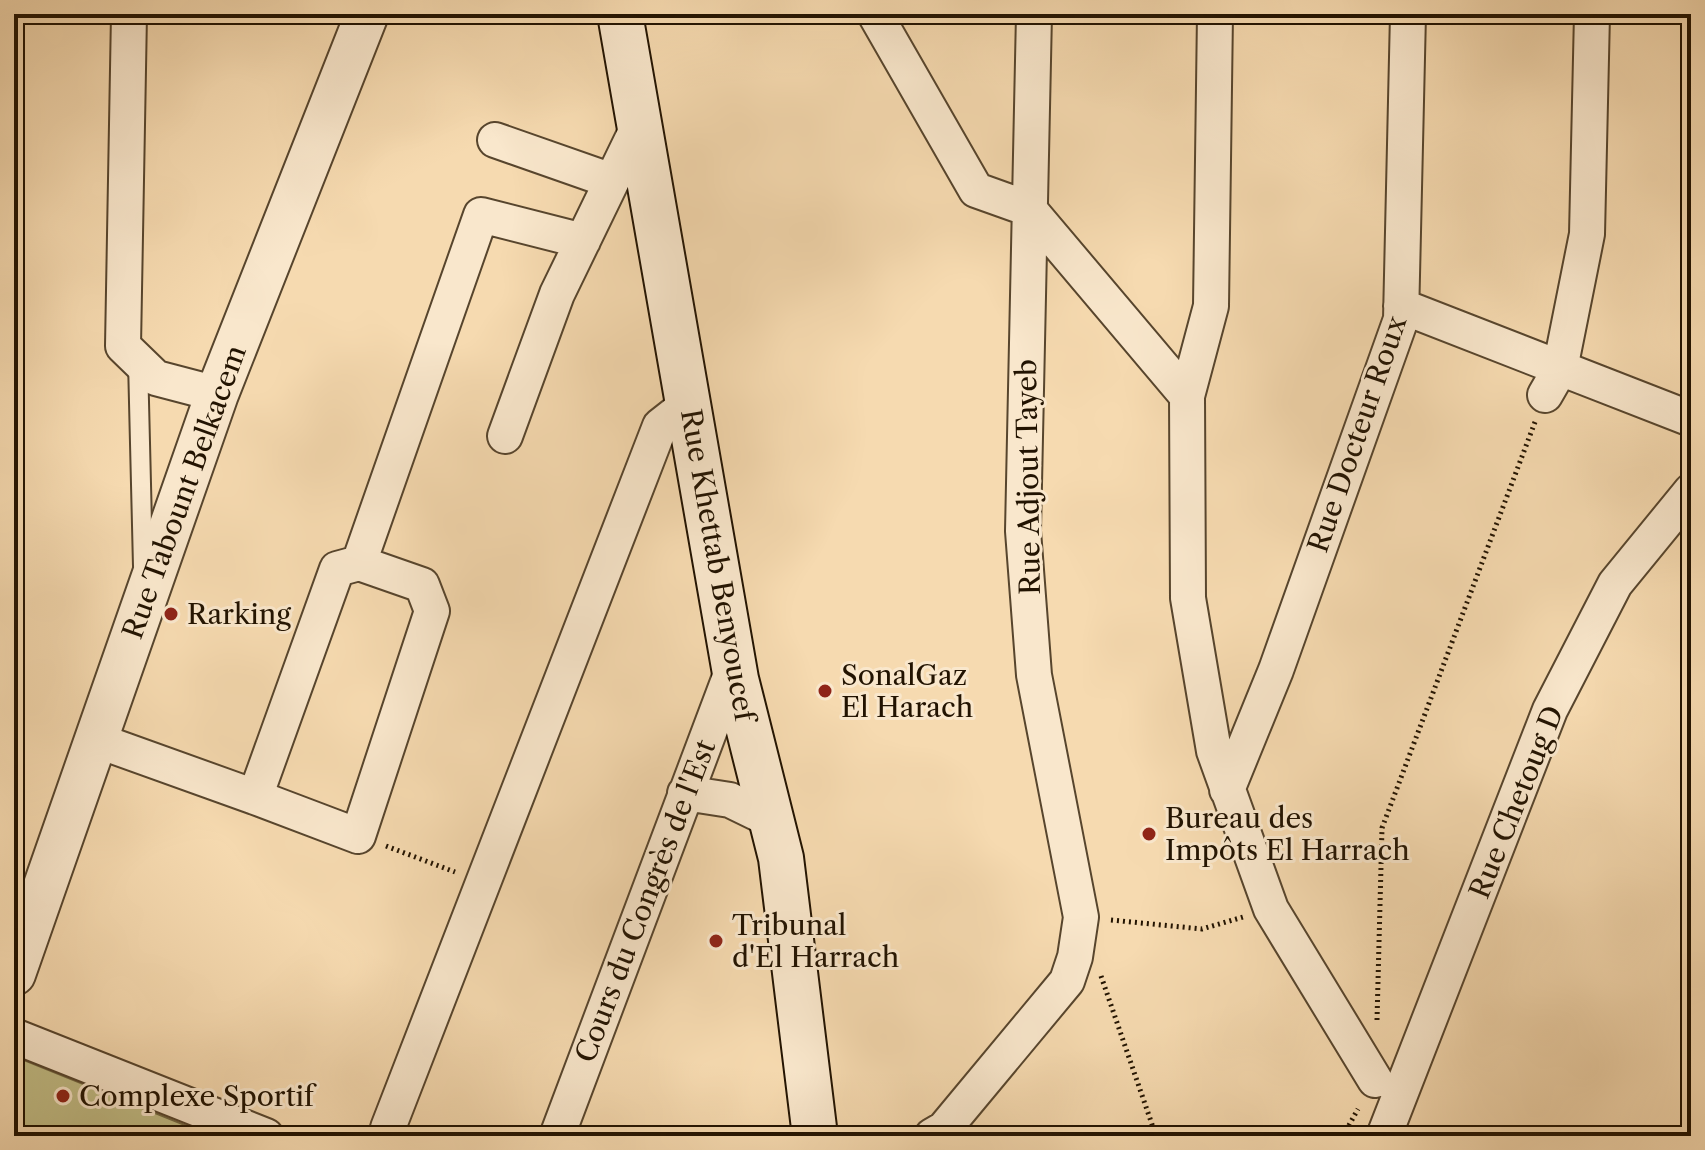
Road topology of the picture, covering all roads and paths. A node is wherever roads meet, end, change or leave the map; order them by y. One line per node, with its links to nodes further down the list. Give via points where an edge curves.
1 (129, 14): 15 (street, via 123,346)
2 (367, 14): 17 (street, Rue Tabount Belkacem)
3 (620, 14): 9 (main road, Rue Khettab Benyoucef)
4 (875, 14): 12 (street, via 976,190)
5 (1034, 14): 12 (street, Rue Adjout Tayeb)
6 (1215, 14): 18 (street, via 1211,306)
7 (1408, 14): 14 (street, Rue Docteur Roux)
8 (1592, 14): 16 (street, via 1587,234)
9 (639, 125): 11 (street); 19 (main road, Rue Khettab Benyoucef)
10 (495, 140): 11 (street)
11 (612, 181): 13 (street)
12 (1029, 209): 18 (street); 34 (street, Rue Adjout Tayeb, via 1023,531 1034,675)
13 (583, 241): 21 (street, via 557,294); 23 (street, via 481,215)
14 (1401, 306): 16 (street); 27 (street, Rue Docteur Roux, via 1401,319 1276,670)
15 (138, 361): 17 (street, via 156,378); 24 (lane)
16 (1553, 382): 20 (street); 37 (path, via 1382,828)
17 (217, 394): 24 (street, Rue Tabount Belkacem)
18 (1187, 396): 27 (street, via 1188,598 1214,751)
19 (688, 404): 25 (main road, Rue Khettab Benyoucef); 32 (street, via 660,426)
20 (1691, 419)
21 (505, 436)
22 (1691, 491): 45 (street, Rue Chetoug D, via 1615,584 1550,710)
23 (359, 563): 29 (street, via 337,569); 31 (street, via 422,585 432,611)
24 (145, 599): 26 (street, Rue Tabount Belkacem)
25 (734, 666): 28 (street, Cours du Congrès de l'Est); 30 (main road, Rue Khettab Benyoucef)
26 (96, 740): 29 (street); 35 (street, Rue Tabount Belkacem)
27 (1227, 790): 33 (street)
28 (685, 793): 30 (street, via 730,800); 42 (street, Cours du Congrès de l'Est)
29 (255, 797): 31 (street)
30 (769, 819): 39 (main road, Rue Khettab Benyoucef, via 781,858)
31 (358, 836): 32 (path)
32 (482, 882): 38 (street)
33 (1271, 909): 34 (path, via 1202,929); 37 (street)
34 (1081, 917): 40 (street, Rue Adjout Tayeb, via 1067,981); 43 (path)
35 (14, 974)
36 (14, 1036): 41 (street)
37 (1375, 1080): 44 (path)
38 (388, 1128)
39 (810, 1129)
40 (941, 1134)
41 (266, 1136)
42 (557, 1136)
43 (1156, 1136)
44 (1343, 1136)
45 (1384, 1136)

